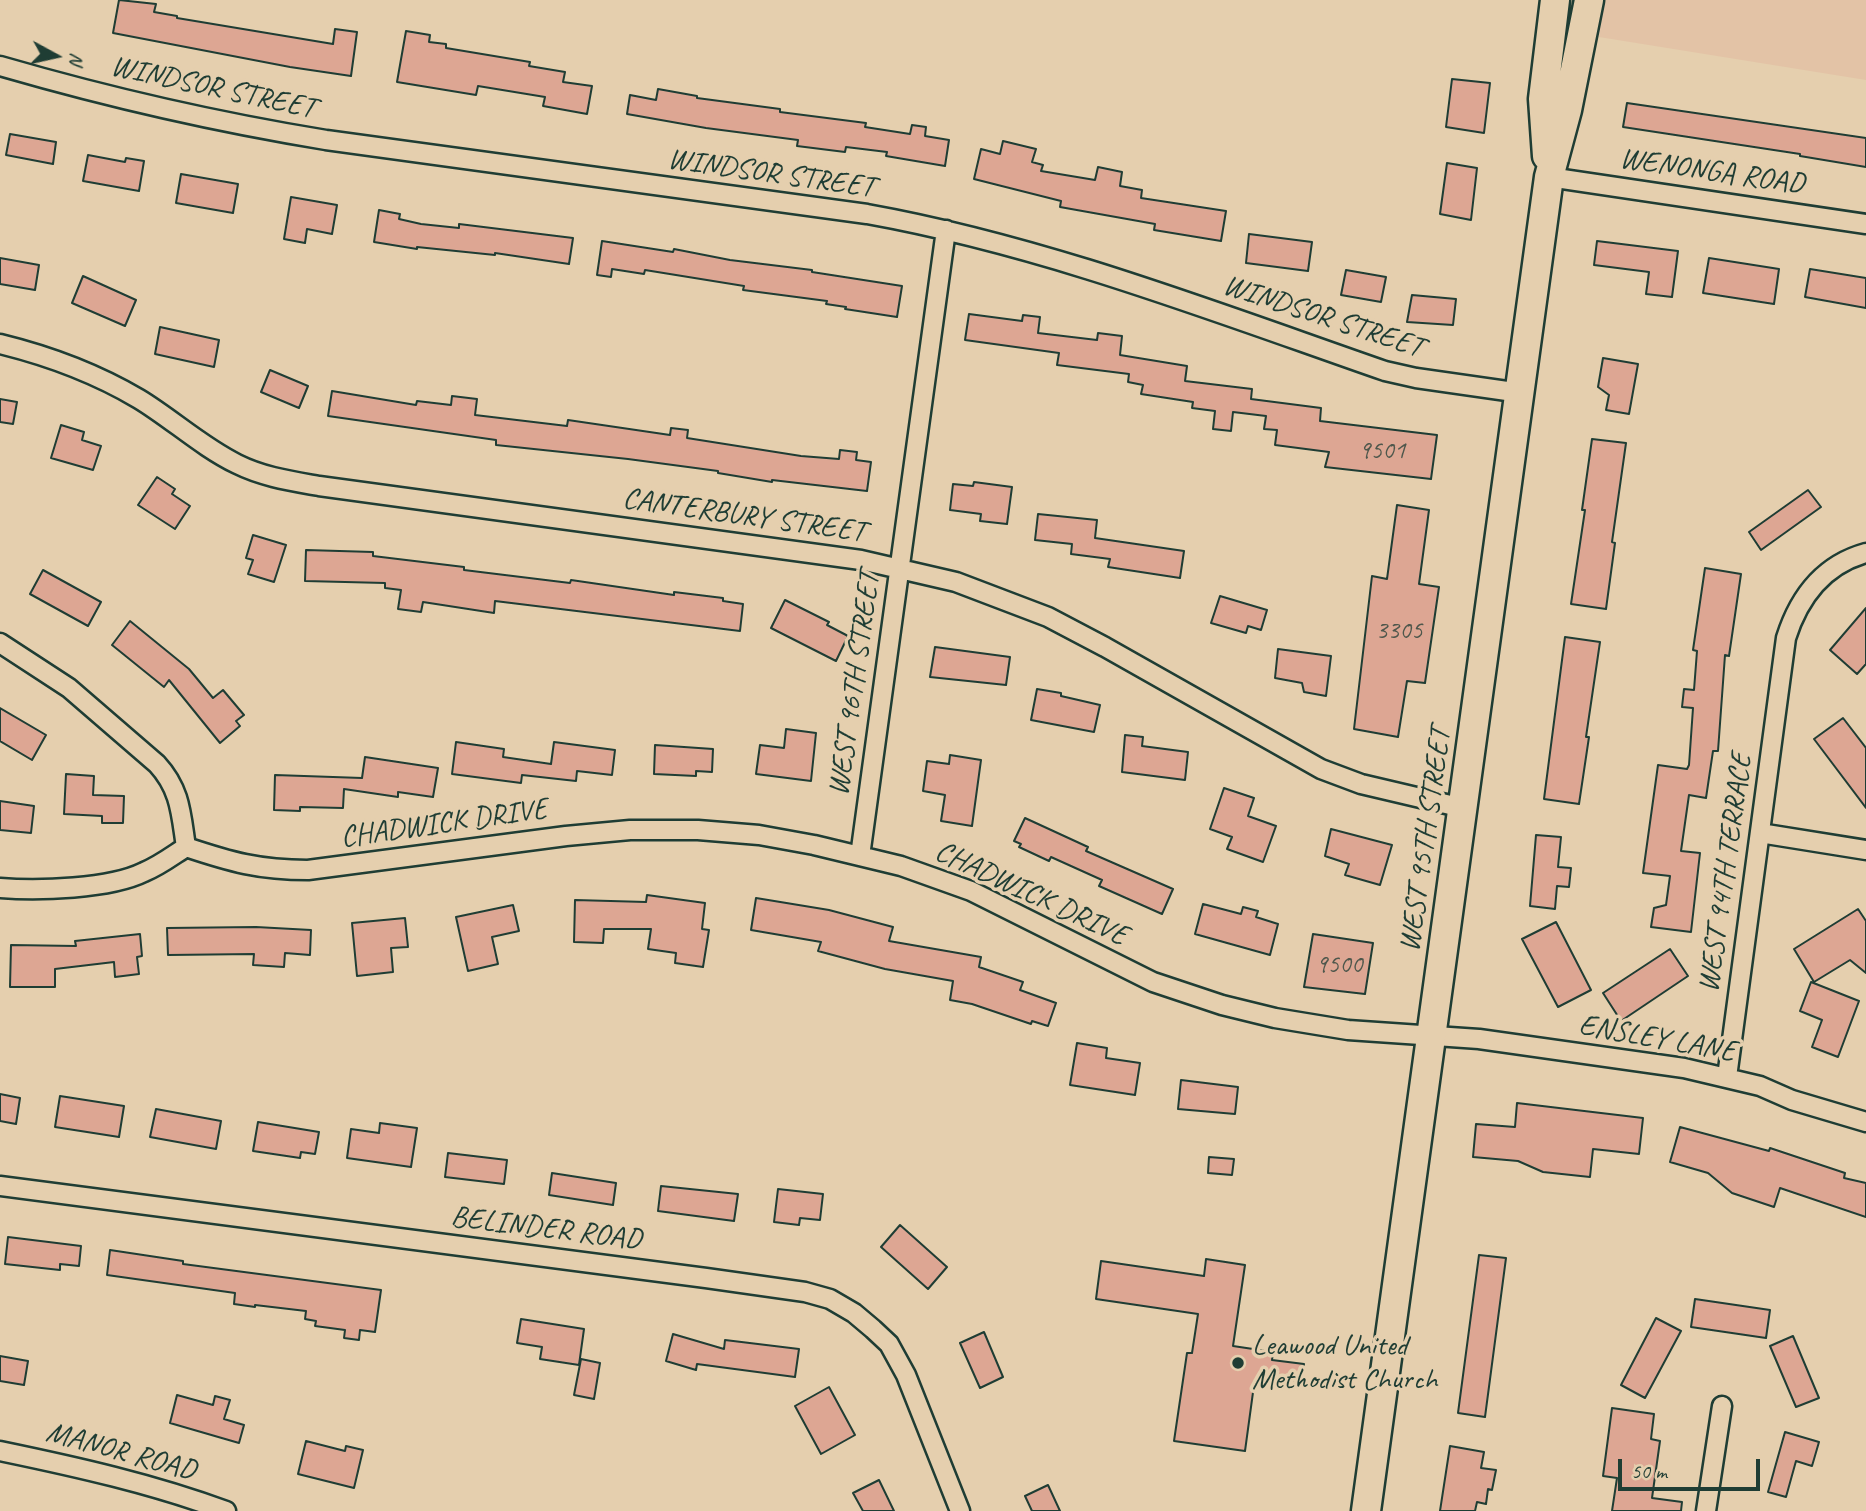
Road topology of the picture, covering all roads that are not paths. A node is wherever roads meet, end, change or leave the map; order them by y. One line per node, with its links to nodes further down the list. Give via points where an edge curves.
1 (1555, 0): 4 (main road, WEST 95TH STREET, via 1543,99)
2 (1589, 0): 4 (main road, WEST 95TH STREET)
3 (0, 66): 6 (street, WINDSOR STREET, via 170,111 266,130 867,214)
4 (1549, 177): 5 (street, WENONGA ROAD); 8 (main road, WEST 95TH STREET)
5 (1866, 224)
6 (946, 230): 8 (street, WINDSOR STREET, via 1113,278 1385,371); 10 (street, WEST 96TH STREET)
7 (0, 344): 10 (street, CANTERBURY STREET, via 86,371 138,399 217,453 271,477)
8 (1521, 393): 12 (main road, WEST 95TH STREET)
9 (1866, 553): 13 (street, WEST 94TH TERRACE, via 1828,570 1793,614)
10 (899, 568): 12 (street, CANTERBURY STREET, via 956,582 1048,617 1321,769 1361,784); 16 (street, WEST 96TH STREET)
11 (0, 643): 14 (street, via 69,688 158,764 178,798)
12 (1463, 808): 18 (main road, WEST 95TH STREET)
13 (1760, 833): 15 (street); 19 (street, WEST 94TH TERRACE)
14 (186, 848): 16 (street, CHADWICK DRIVE, via 243,865 308,870 566,836 698,830 759,835); 17 (street, via 143,873 117,880 66,888)
15 (1866, 850)
16 (860, 856): 18 (street, CHADWICK DRIVE, via 971,891 1153,982 1222,1005 1348,1030)
17 (0, 888)
18 (1433, 1035): 19 (street, ENSLEY LANE); 26 (main road, WEST 95TH STREET)
19 (1727, 1077): 20 (street, ENSLEY LANE)
20 (1866, 1122)
21 (0, 1186): 25 (street, BELINDER ROAD, via 706,1278 805,1292 830,1300 854,1313 888,1344 906,1375)
22 (1722, 1406): 27 (street)
23 (0, 1451): 24 (street, MANOR ROAD, via 135,1481)
24 (226, 1511)
25 (960, 1511)
26 (1366, 1511)
27 (1706, 1511)

